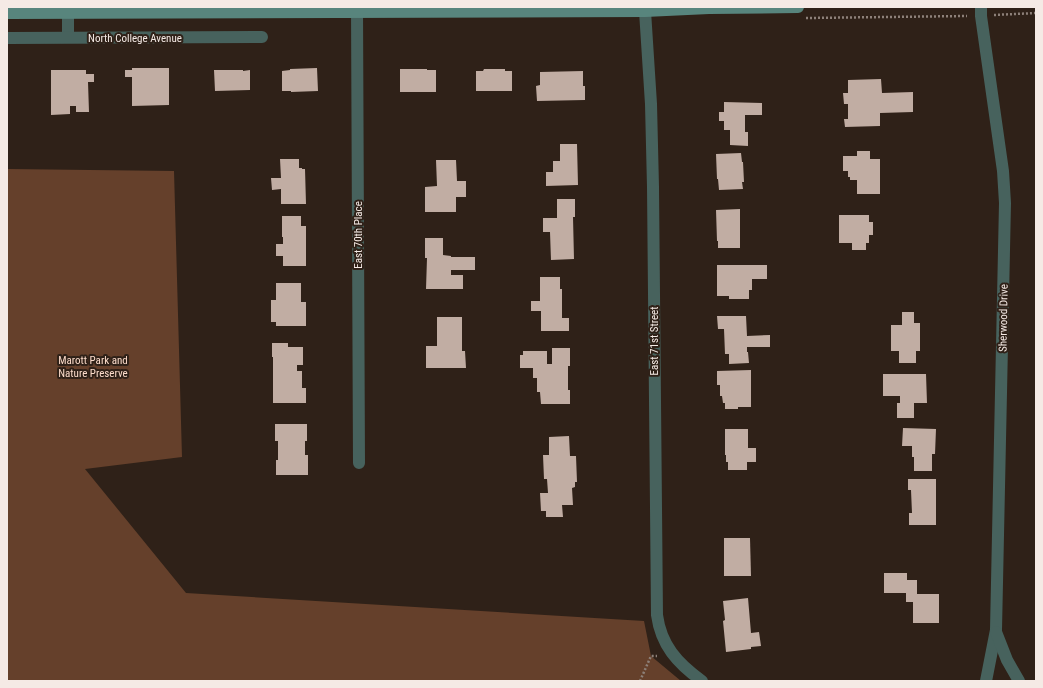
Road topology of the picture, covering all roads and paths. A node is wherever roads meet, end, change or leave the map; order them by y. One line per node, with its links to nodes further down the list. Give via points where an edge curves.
1 (798, 7): 2 (main road)
2 (645, 9): 4 (main road); 14 (street, East 71st Street, via 653,180 657,615 662,635)
3 (68, 10): 4 (main road); 6 (main road); 9 (street)
4 (358, 10): 12 (street, East 70th Place)
5 (981, 11): 7 (path); 8 (path); 13 (street, Sherwood Drive, via 1005,190)
6 (7, 13)
7 (1036, 13)
8 (805, 18)
9 (68, 37): 10 (street, North College Avenue); 11 (street, North College Avenue)
10 (262, 37)
11 (7, 38)
12 (359, 463)
13 (996, 630): 17 (street, Sherwood Drive); 18 (street, Sherwood Drive, via 1007,660)
14 (674, 657): 15 (path, via 651,656); 16 (street, East 71st Street)
15 (640, 681)
16 (702, 681)
17 (986, 681)
18 (1019, 681)

